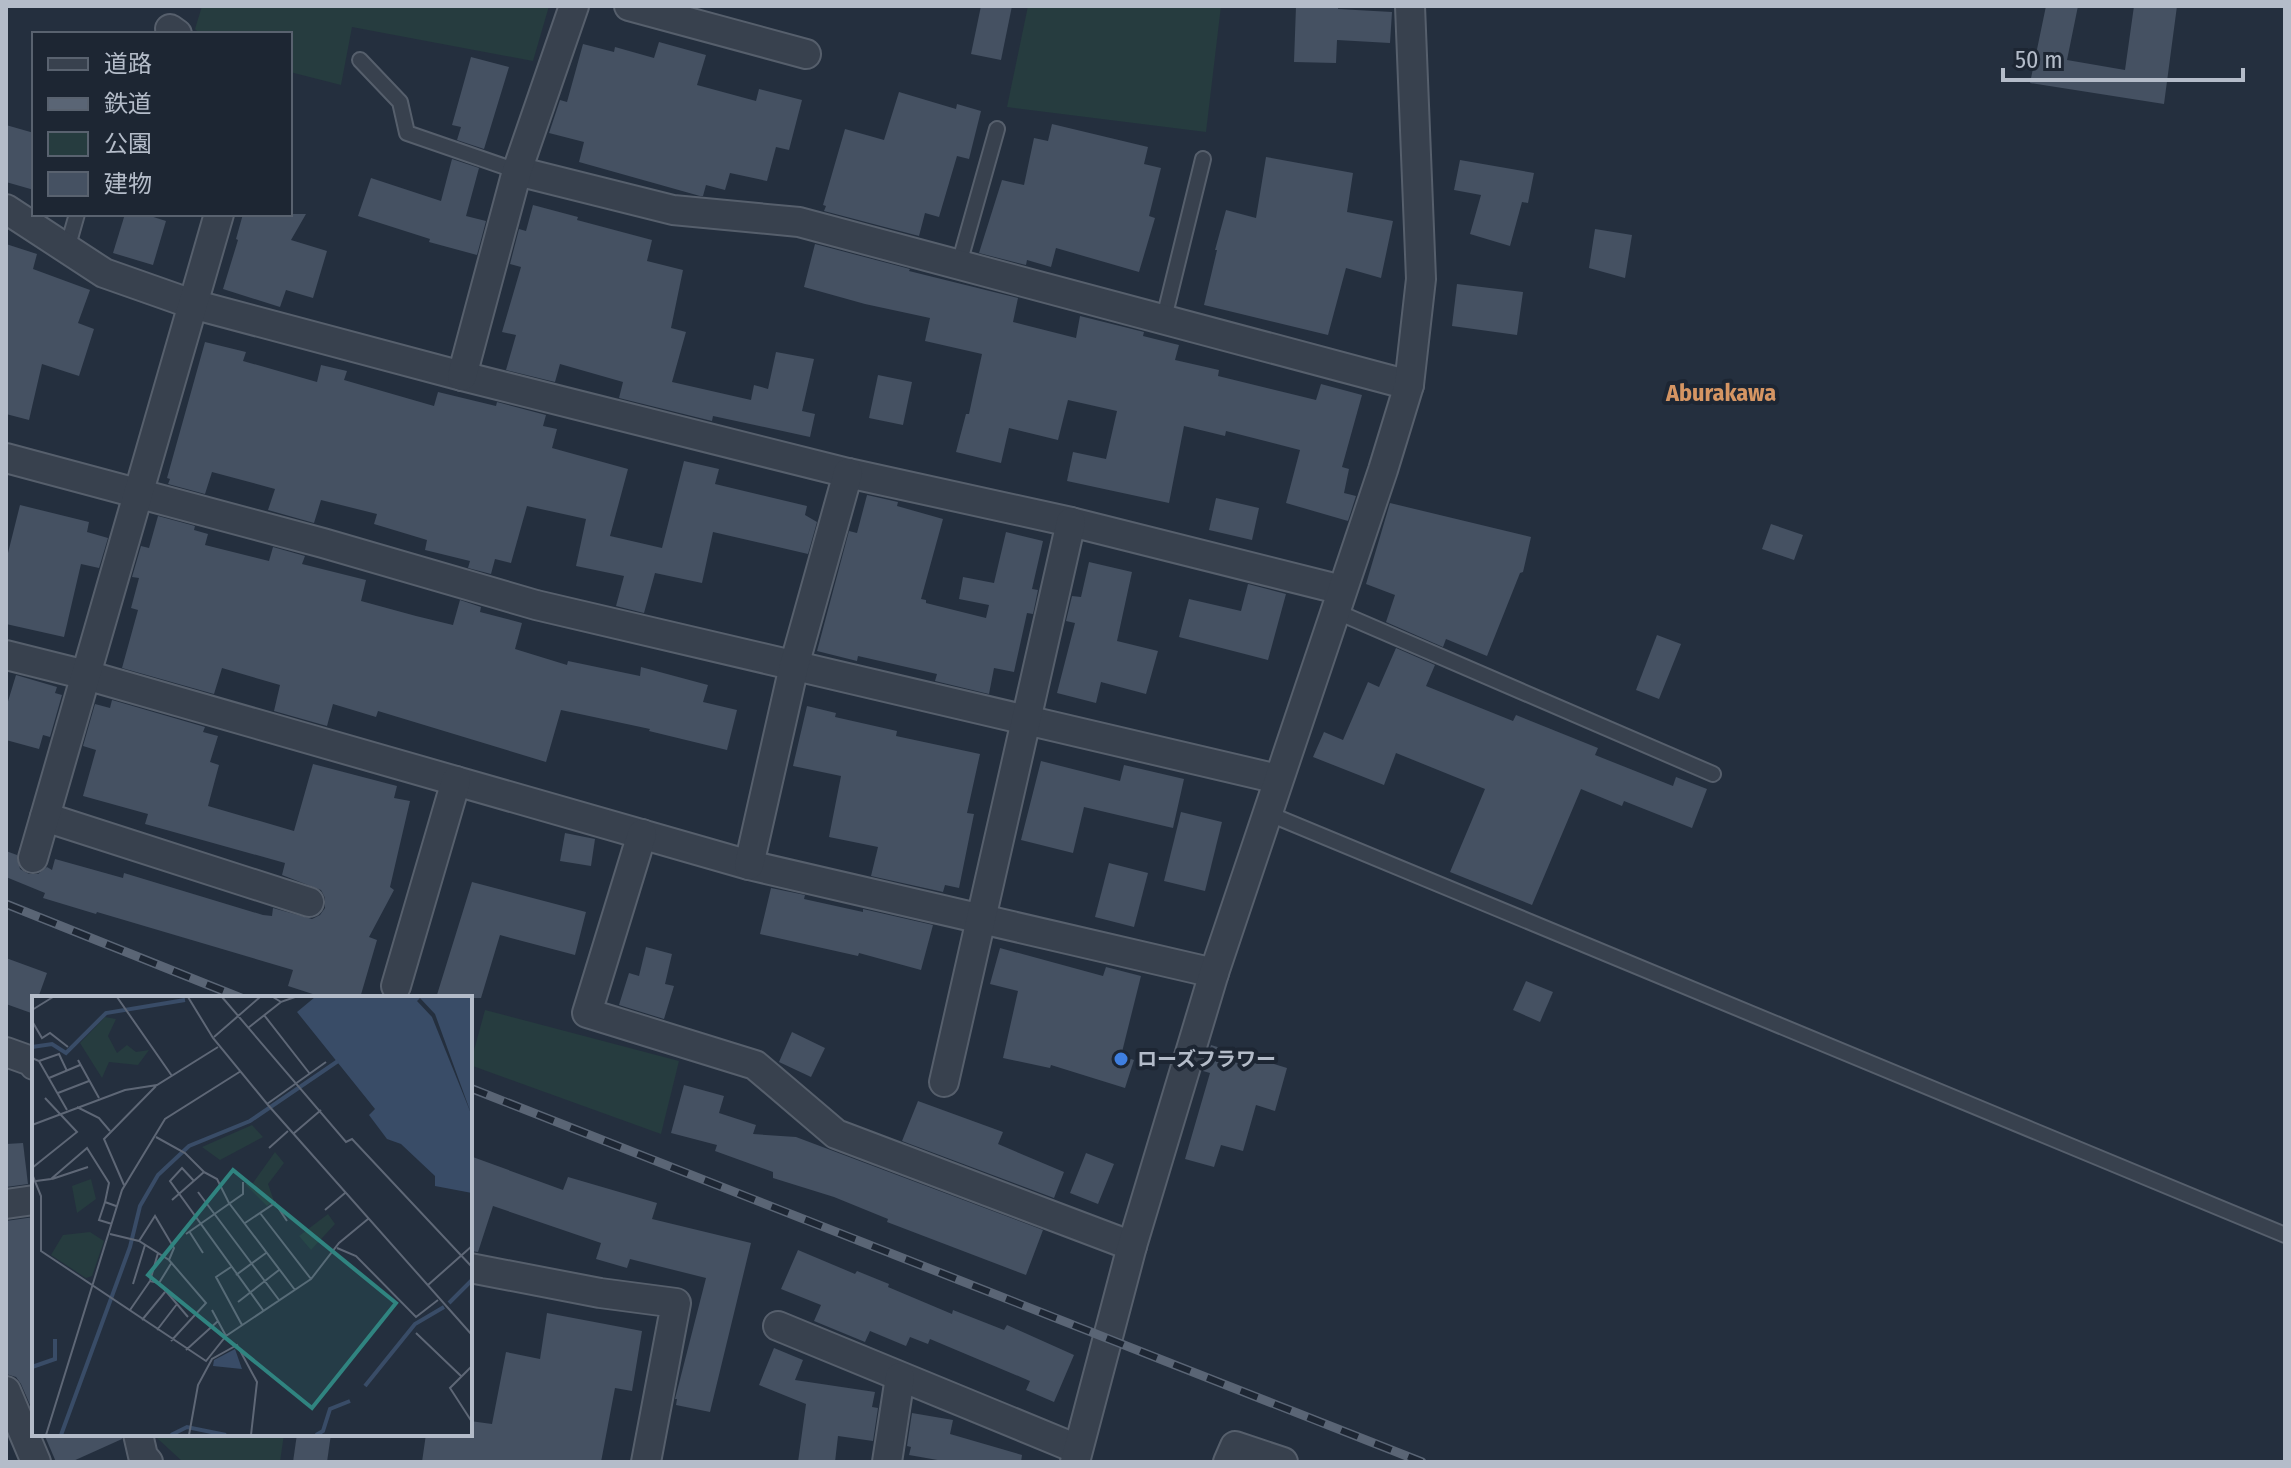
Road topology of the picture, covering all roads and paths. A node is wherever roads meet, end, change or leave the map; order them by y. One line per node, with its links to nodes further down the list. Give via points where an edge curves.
1 (574, 6): 8 (street)
2 (629, 6): 4 (street)
3 (1410, 6): 17 (street, via 1421,279)
4 (806, 54)
5 (360, 60): 8 (lane, via 400,102 407,133)
6 (997, 129): 13 (lane)
7 (1203, 159): 15 (lane)
8 (517, 171): 13 (street, via 673,210 799,222); 16 (street)
9 (6, 209): 12 (street)
10 (76, 216): 12 (lane)
11 (218, 216): 14 (street)
12 (67, 249): 14 (street, via 104,273)
13 (959, 264): 15 (street)
14 (192, 304): 16 (street); 20 (street)
15 (1164, 318): 17 (street)
16 (462, 376): 19 (street)
17 (1409, 385): 22 (street)
18 (6, 458): 20 (street)
19 (848, 473): 21 (street); 24 (street)
20 (139, 495): 24 (street, via 536,605); 25 (street)
21 (1071, 522): 22 (street); 26 (street)
22 (1338, 600): 27 (lane); 28 (street)
23 (6, 655): 25 (street)
24 (794, 666): 26 (street); 34 (street)
25 (86, 675): 29 (street); 31 (street)
26 (1027, 718): 28 (street); 36 (street)
27 (1713, 774)
28 (1278, 779): 30 (street)
29 (456, 781): 32 (street); 38 (street)
30 (1267, 813): 37 (street); 44 (lane)
31 (45, 817): 33 (street); 35 (street)
32 (642, 834): 34 (street); 45 (street, via 587,1013 755,1065 836,1134)
33 (33, 858)
34 (749, 865): 36 (street)
35 (309, 902)
36 (982, 918): 37 (street); 41 (street)
37 (1214, 973): 45 (street)
38 (396, 986)
39 (6, 1052): 40 (street)
40 (32, 1062)
41 (944, 1082)
42 (32, 1200): 43 (street)
43 (6, 1204)
44 (2285, 1235)
45 (1132, 1246): 50 (street)
46 (472, 1268): 52 (street, via 676,1303)
47 (778, 1326): 48 (street)
48 (900, 1377): 50 (street); 53 (street)
49 (6, 1391): 51 (street)
50 (1076, 1456)
51 (36, 1462)
52 (646, 1462)
53 (887, 1462)
54 (1228, 1462): 55 (street, via 1235,1446)
55 (1283, 1462)

